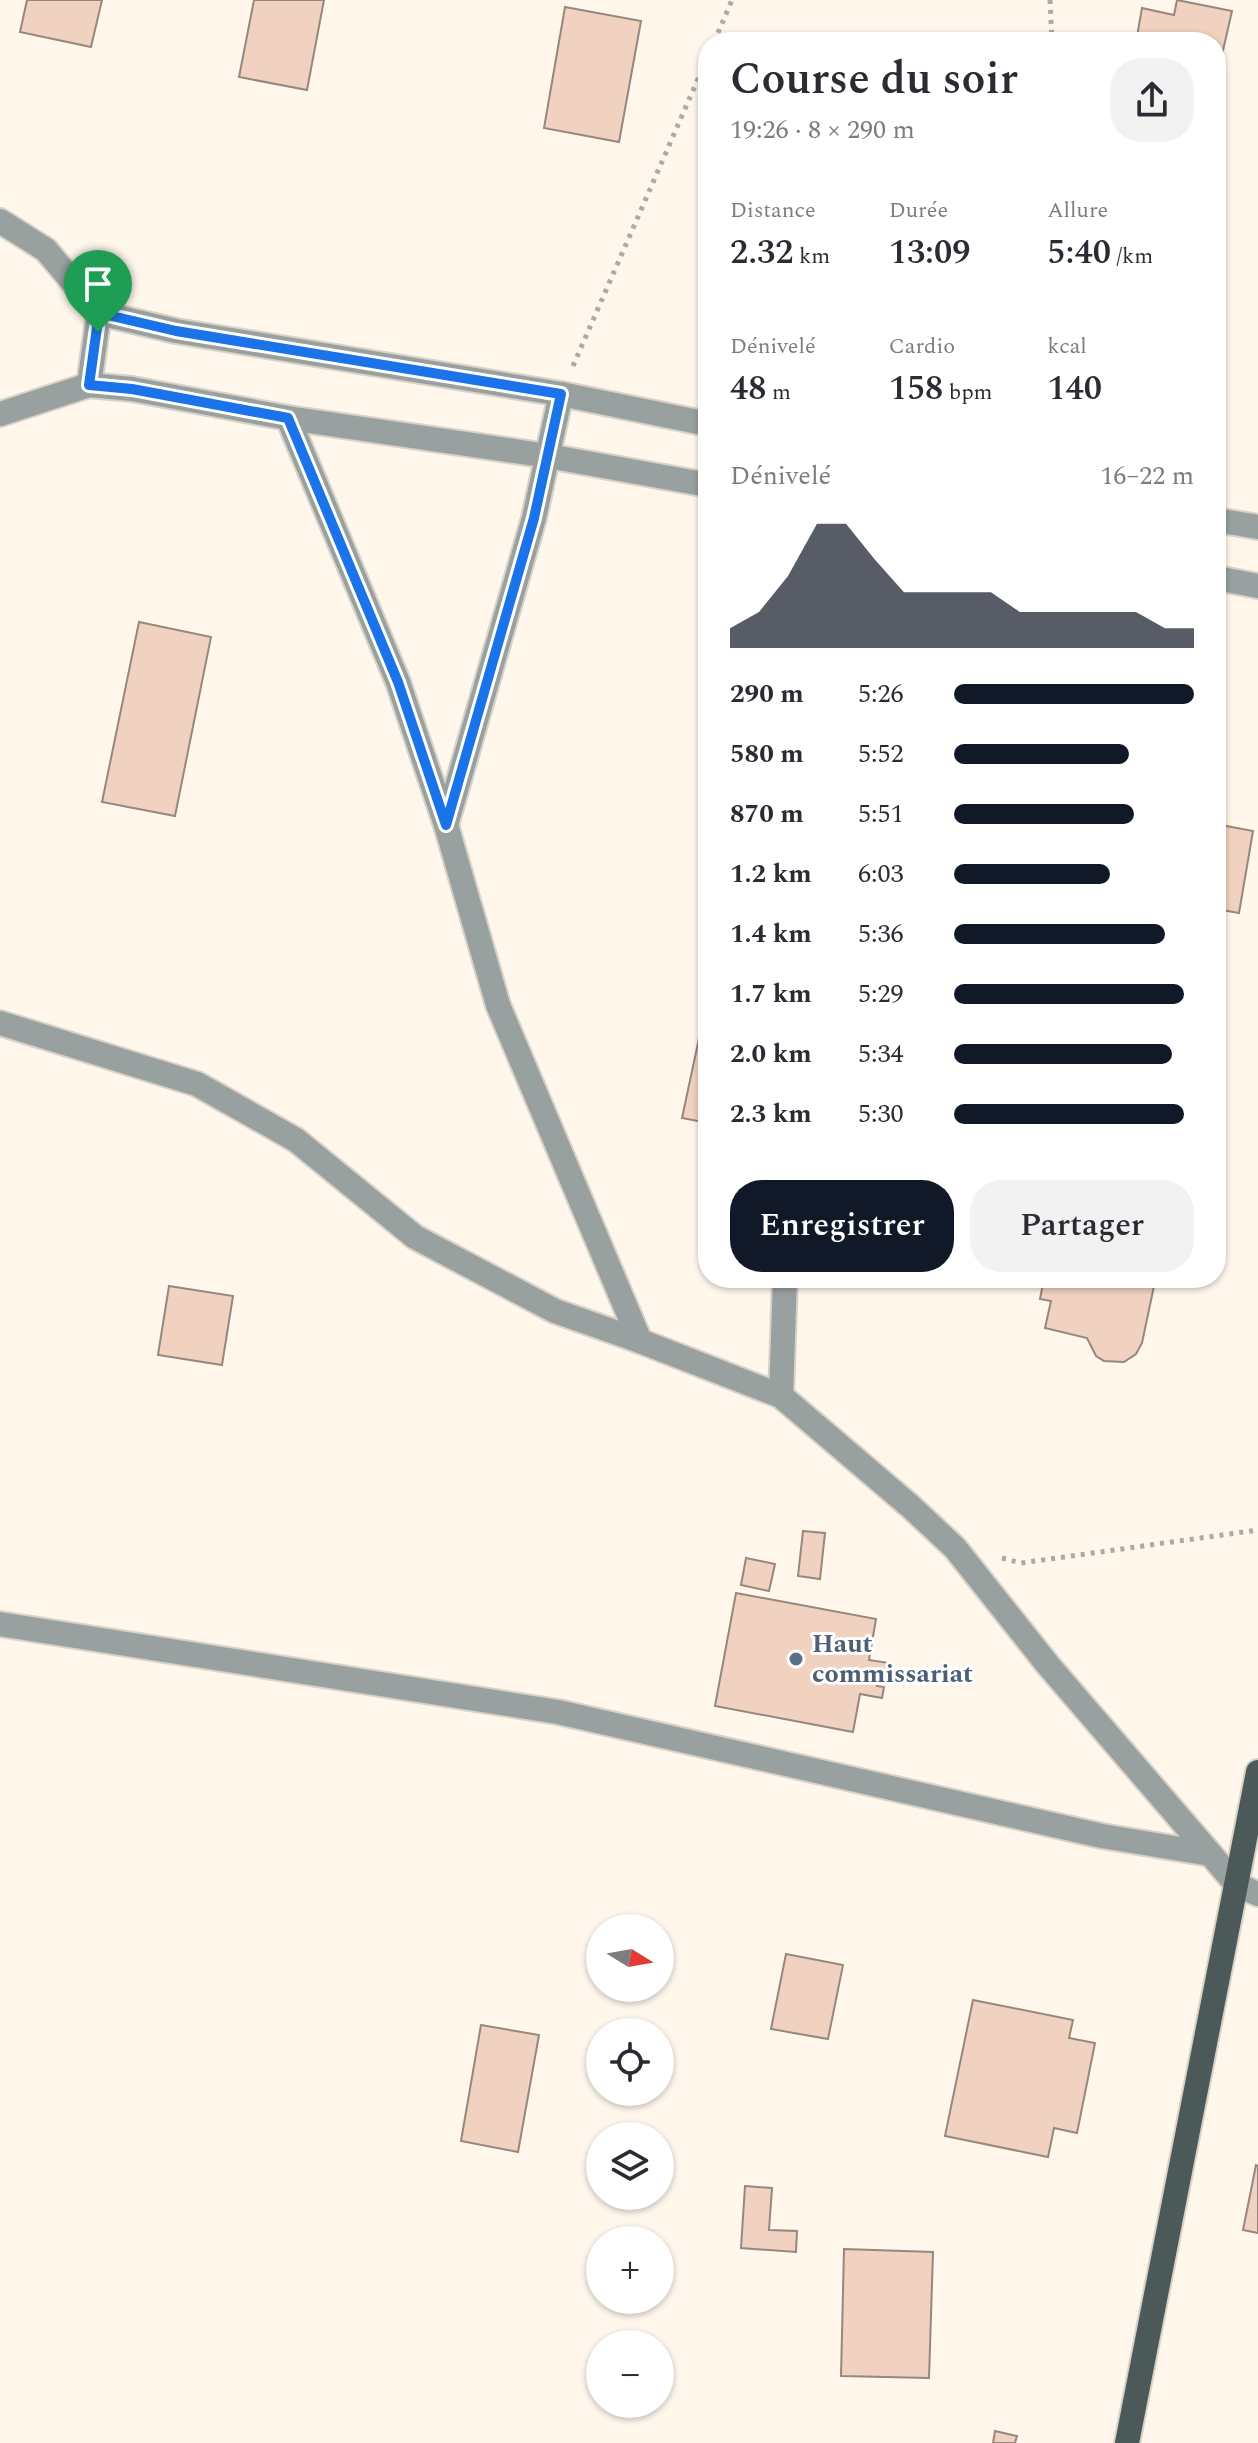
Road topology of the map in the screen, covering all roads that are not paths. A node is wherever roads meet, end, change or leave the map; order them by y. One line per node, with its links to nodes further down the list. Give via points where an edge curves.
1 (0, 221): 2 (street, via 46,250)
2 (99, 313): 3 (street); 4 (street, via 176,331)
3 (89, 385): 5 (street); 6 (street)
4 (561, 394): 7 (street); 8 (street)
5 (0, 414)
6 (288, 418): 8 (street); 14 (street, via 398,682)
7 (698, 422)
8 (548, 456): 9 (street); 14 (street)
9 (698, 483)
10 (1226, 522): 11 (street)
11 (1258, 527)
12 (1226, 580): 13 (street)
13 (1258, 586)
14 (446, 825): 17 (street, via 498,1005)
15 (0, 1023): 17 (street, via 197,1084 296,1140 415,1237 555,1311)
16 (785, 1288): 18 (street)
17 (640, 1341): 18 (street)
18 (781, 1396): 21 (street, via 955,1548)
19 (0, 1624): 21 (street, via 558,1712 1102,1836)
20 (1258, 1772): 22 (main road)
21 (1210, 1854): 22 (street)
22 (1248, 1890): 23 (main road)
23 (1127, 2443)

